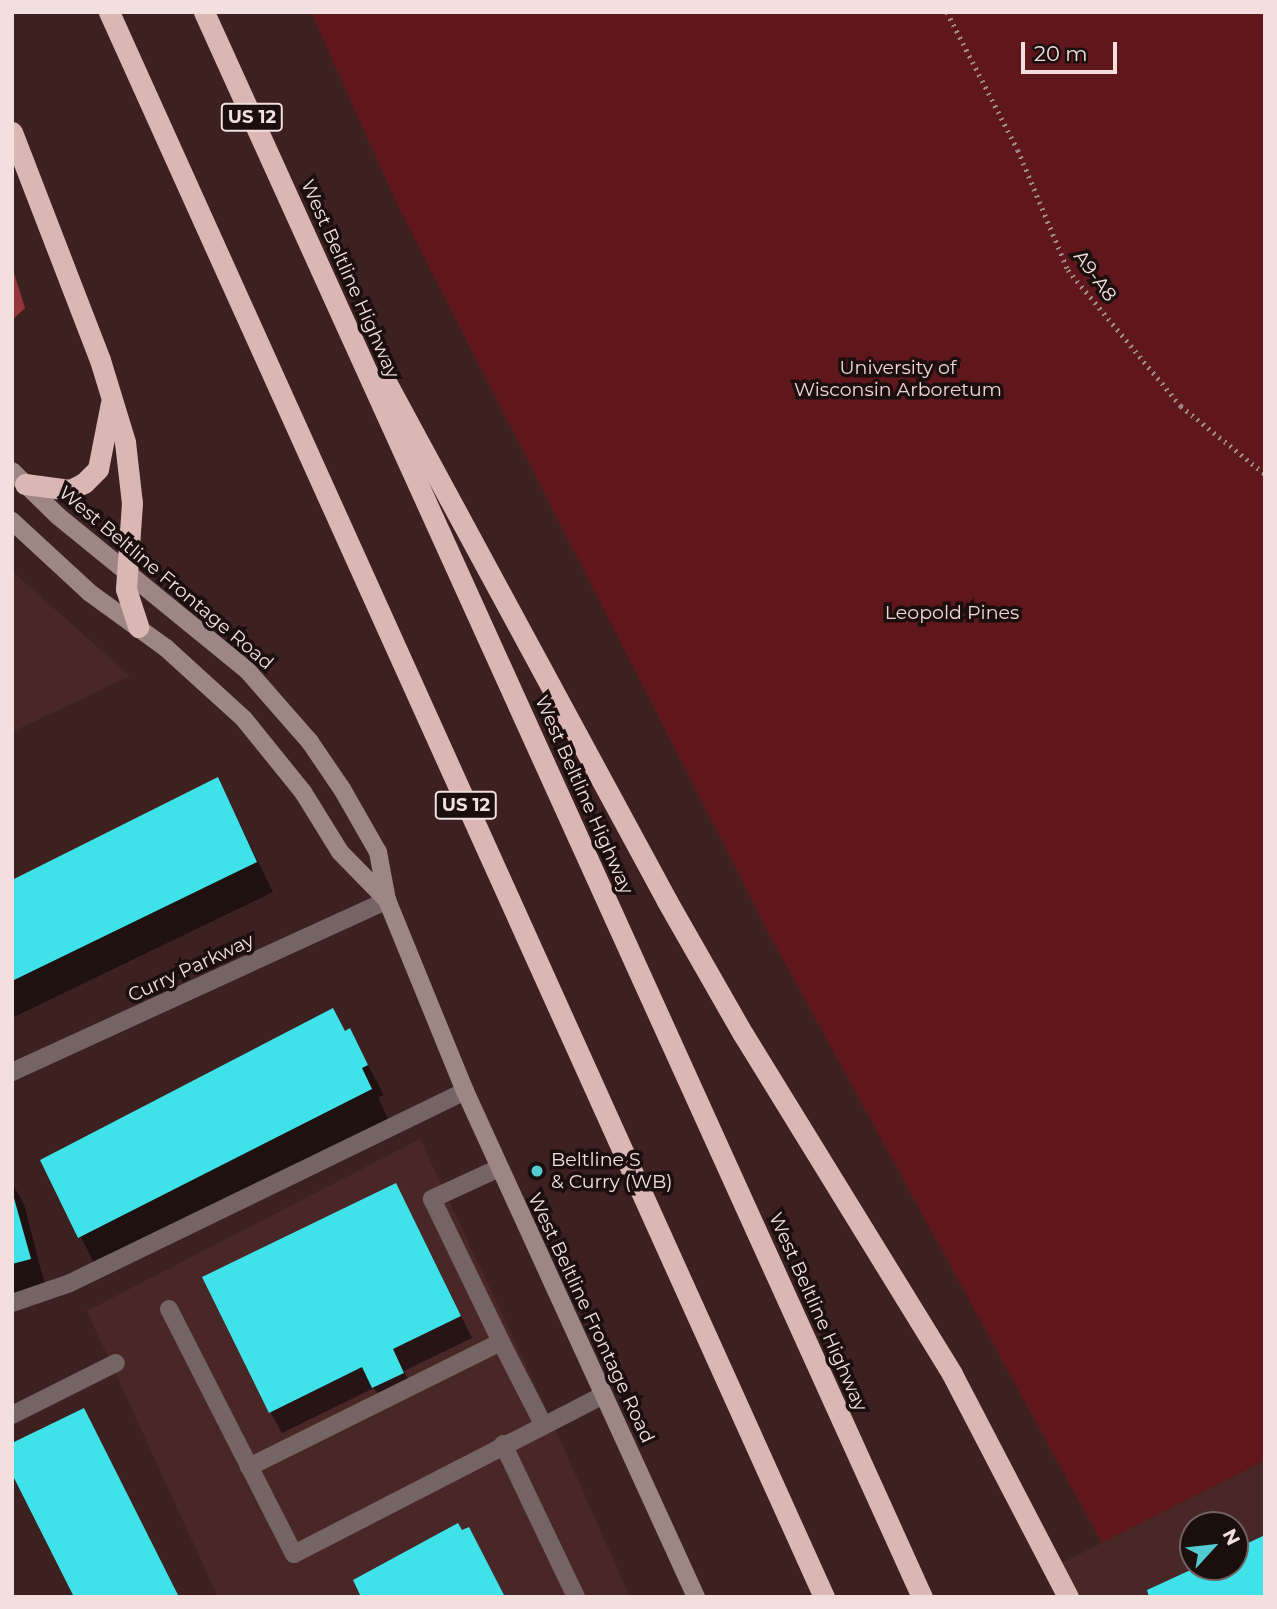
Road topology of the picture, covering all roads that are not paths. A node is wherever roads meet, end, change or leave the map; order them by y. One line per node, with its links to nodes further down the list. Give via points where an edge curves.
1 (109, 12): 25 (highway, US 12)
2 (204, 12): 4 (highway, West Beltline Highway / US 12)
3 (12, 132): 5 (highway, via 100,360)
4 (299, 221): 26 (highway, West Beltline Highway / US 12); 27 (highway, via 667,901 743,1034 952,1374)
5 (111, 401): 6 (highway, via 99,469 70,490); 8 (highway, via 125,442 132,503)
6 (19, 477): 8 (street, West Beltline Frontage Road)
7 (12, 522): 9 (street, West Beltline Frontage Road, via 90,593)
8 (125, 570): 9 (highway); 10 (street, West Beltline Frontage Road, via 247,670 310,742 378,852)
9 (138, 627): 10 (street, West Beltline Frontage Road, via 244,719 303,792 340,852)
10 (387, 900): 11 (lane, Curry Parkway); 12 (street, West Beltline Frontage Road)
11 (12, 1072)
12 (464, 1091): 13 (street, West Beltline Frontage Road); 14 (lane, via 70,1283)
13 (499, 1168): 16 (lane, via 432,1199); 18 (street, West Beltline Frontage Road)
14 (12, 1303)
15 (169, 1309): 22 (lane)
16 (501, 1342): 20 (lane); 22 (lane)
17 (116, 1363): 19 (lane)
18 (603, 1395): 20 (lane); 24 (street, West Beltline Frontage Road)
19 (12, 1415)
20 (543, 1424): 21 (lane)
21 (503, 1444): 22 (lane, via 294,1554); 23 (lane)
22 (249, 1467)
23 (576, 1597)
24 (696, 1597)
25 (824, 1597)
26 (922, 1597)
27 (1068, 1597)

